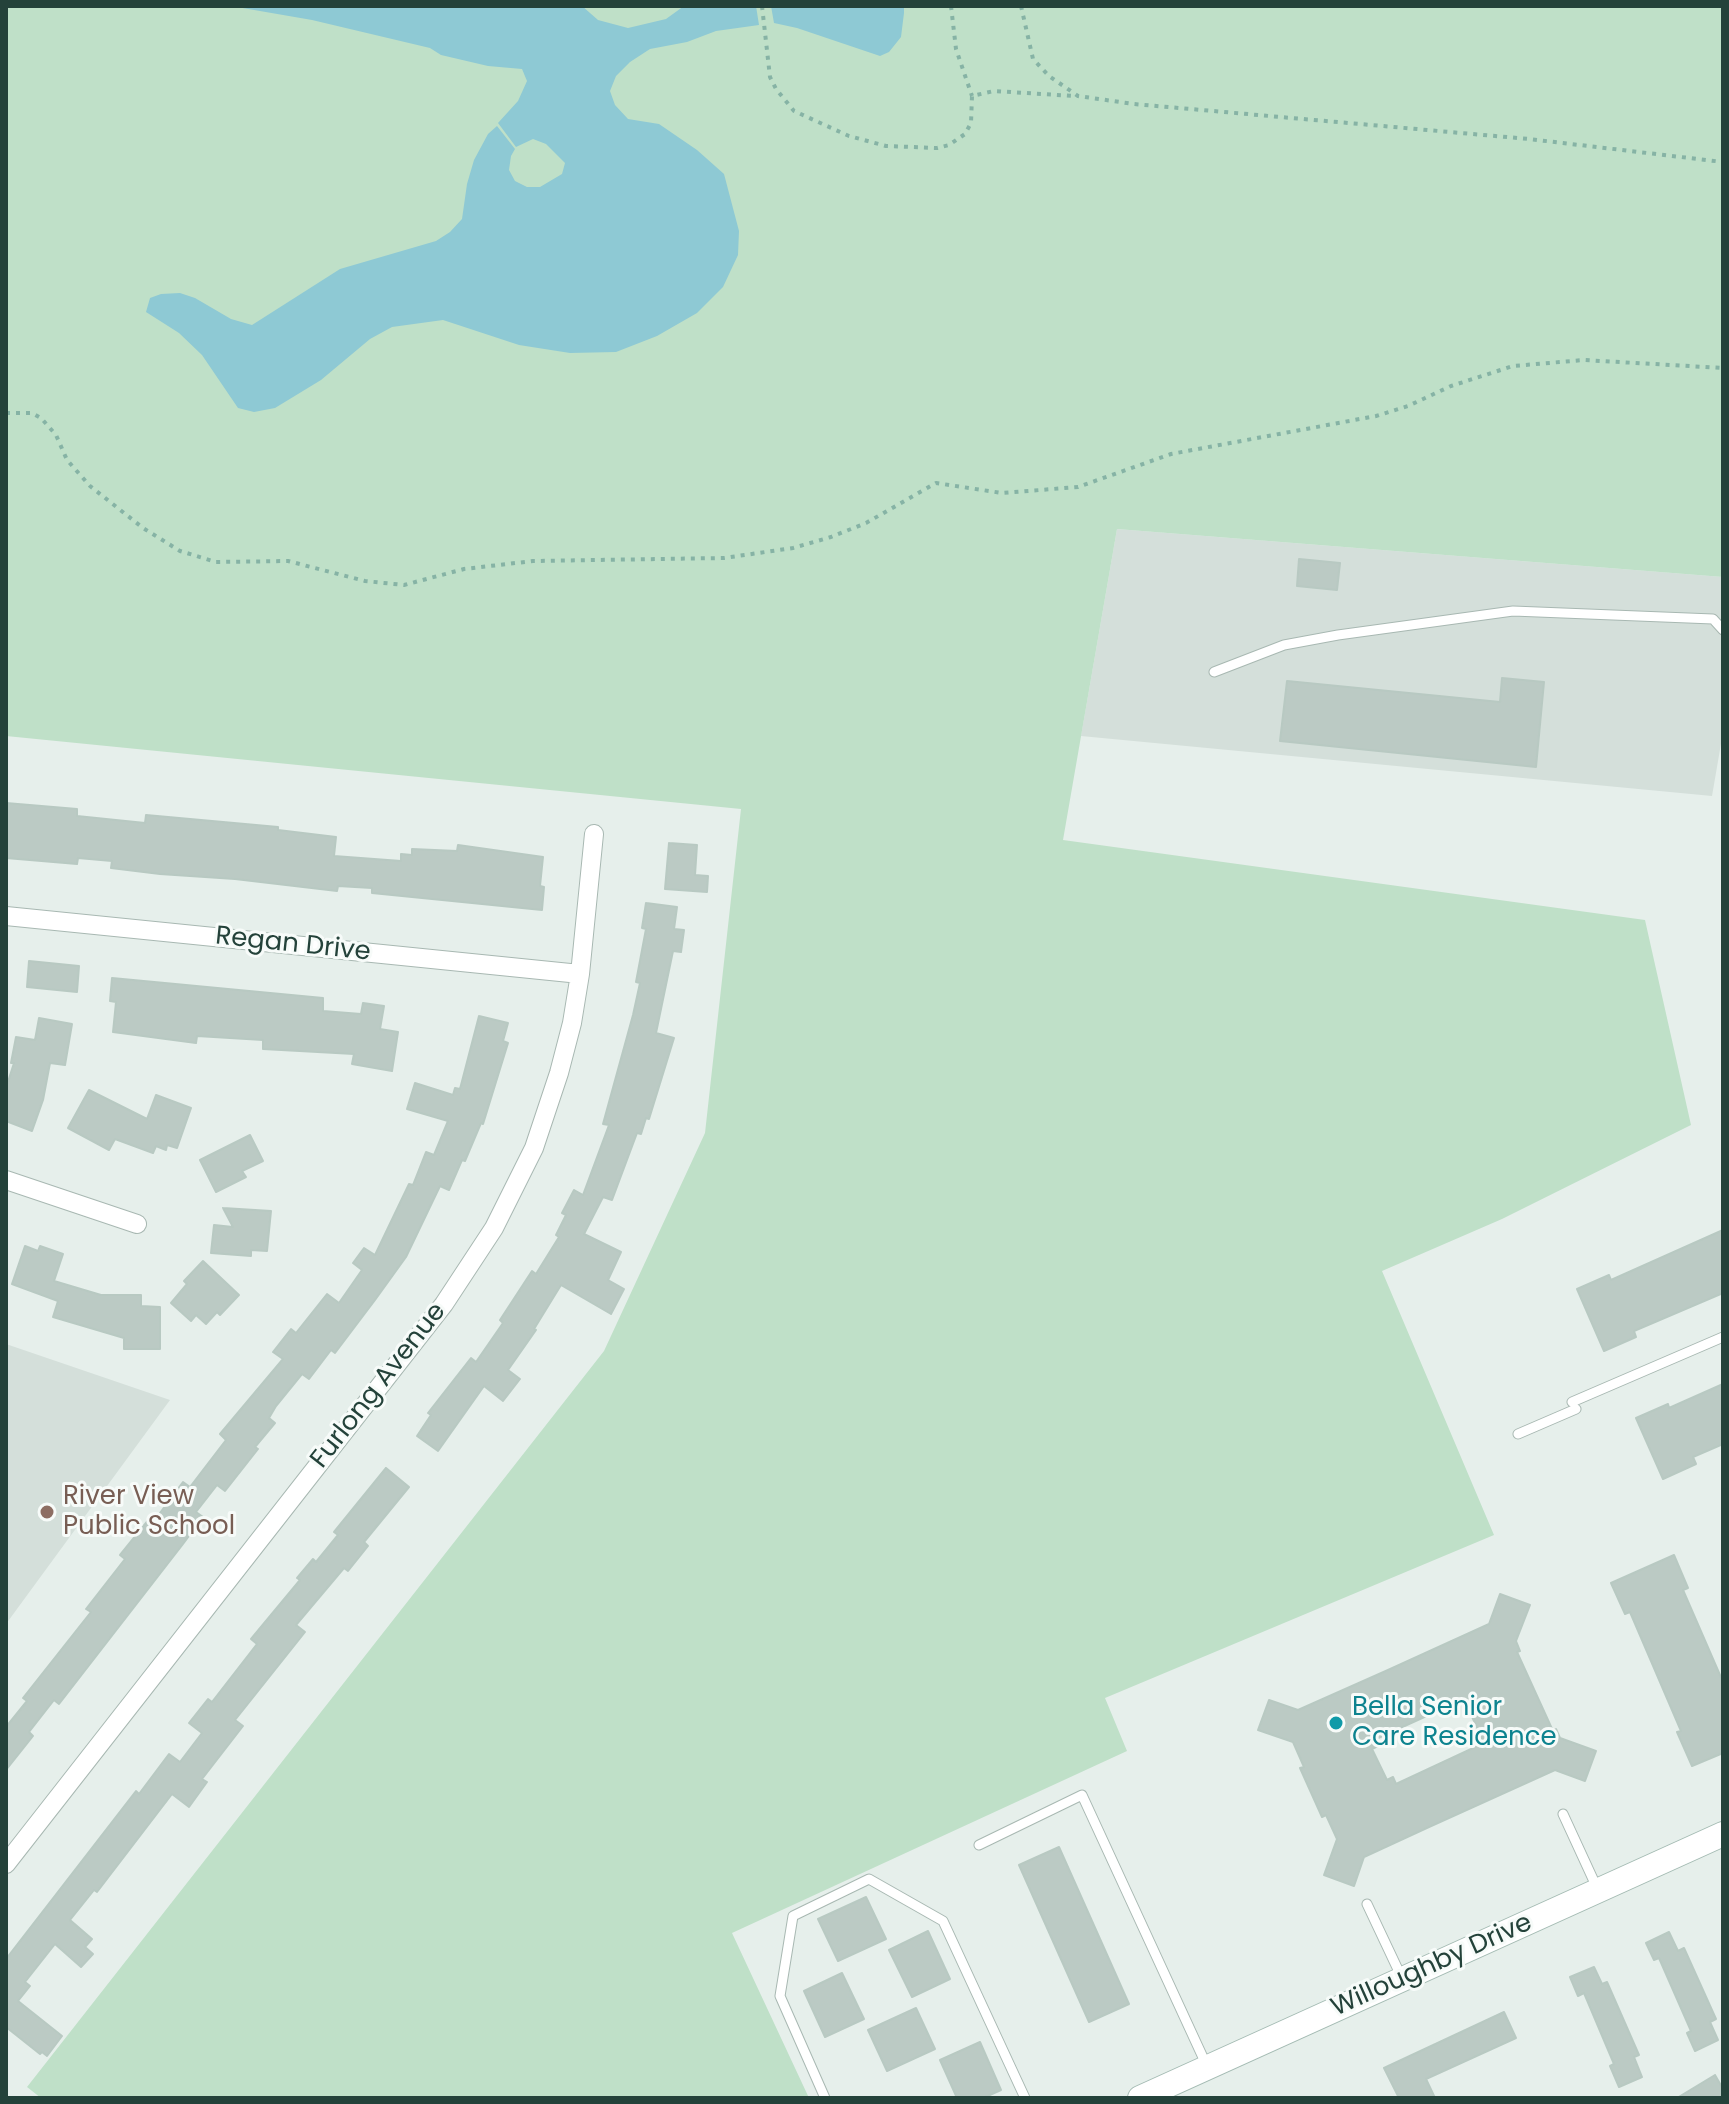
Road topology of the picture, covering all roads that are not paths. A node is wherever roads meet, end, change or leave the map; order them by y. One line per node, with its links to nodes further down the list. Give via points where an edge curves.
1 (1723, 630): 2 (lane, via 1713,619 1513,611 1284,645)
2 (1214, 672)
3 (594, 834): 5 (street, Furlong Avenue)
4 (6, 916): 5 (street, Regan Drive)
5 (580, 974): 13 (street, Furlong Avenue, via 559,1073 534,1148 470,1267)
6 (6, 1180): 7 (street)
7 (137, 1224)
8 (1723, 1337): 9 (lane)
9 (1518, 1434)
10 (1563, 1814): 14 (lane)
11 (1723, 1834): 14 (street, Willoughby Drive)
12 (979, 1845): 17 (lane, via 1082,1795)
13 (6, 1864)
14 (1598, 1890): 16 (street, Willoughby Drive)
15 (1367, 1904): 16 (lane)
16 (1403, 1979): 17 (street, Willoughby Drive)
17 (1208, 2067): 20 (street, Willoughby Drive)
18 (825, 2098): 19 (lane, via 780,1996 793,1916 869,1879 943,1921)
19 (1025, 2098)
20 (1140, 2098)

